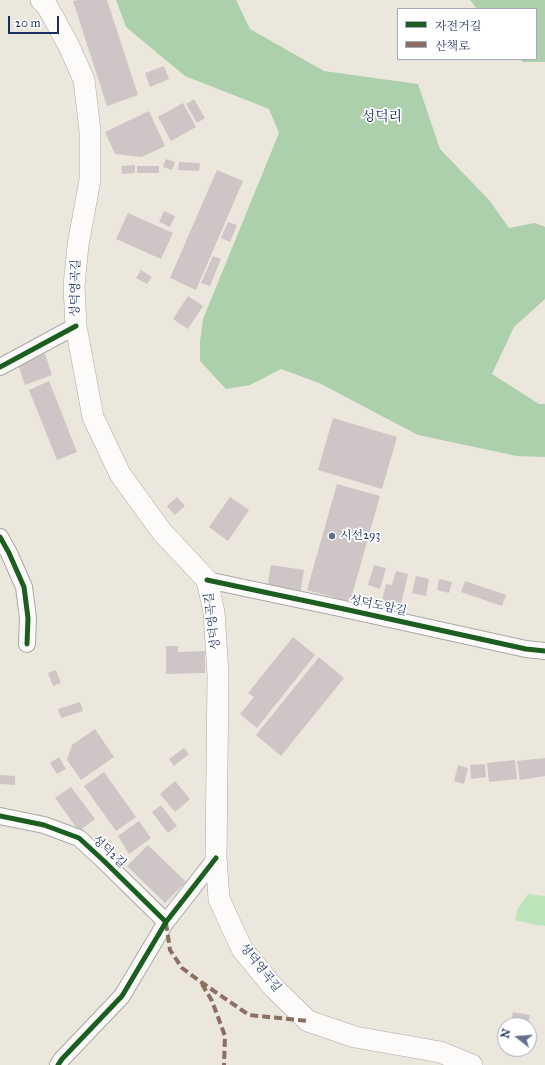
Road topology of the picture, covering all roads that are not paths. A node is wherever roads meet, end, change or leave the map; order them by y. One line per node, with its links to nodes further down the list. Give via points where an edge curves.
1 (41, 0): 2 (main road, 성덕영곡길, via 68,44 84,80 90,131 90,180 78,245 74,286)
2 (76, 326): 3 (street); 5 (main road, 성덕영곡길, via 93,417 120,474 162,532)
3 (0, 367)
4 (0, 537): 6 (street, via 24,588 28,618)
5 (208, 580): 7 (street, 성덕도암길, via 526,650); 9 (main road, 성덕영곡길, via 214,612 218,675)
6 (27, 644)
7 (545, 651)
8 (0, 816): 10 (street, 성덕2길, via 44,825 79,838)
9 (216, 858): 10 (street); 12 (main road, 성덕영곡길, via 219,899 242,949 274,988 308,1020 355,1037 440,1052)
10 (166, 922): 11 (street, via 122,996)
11 (58, 1065)
12 (472, 1065)

